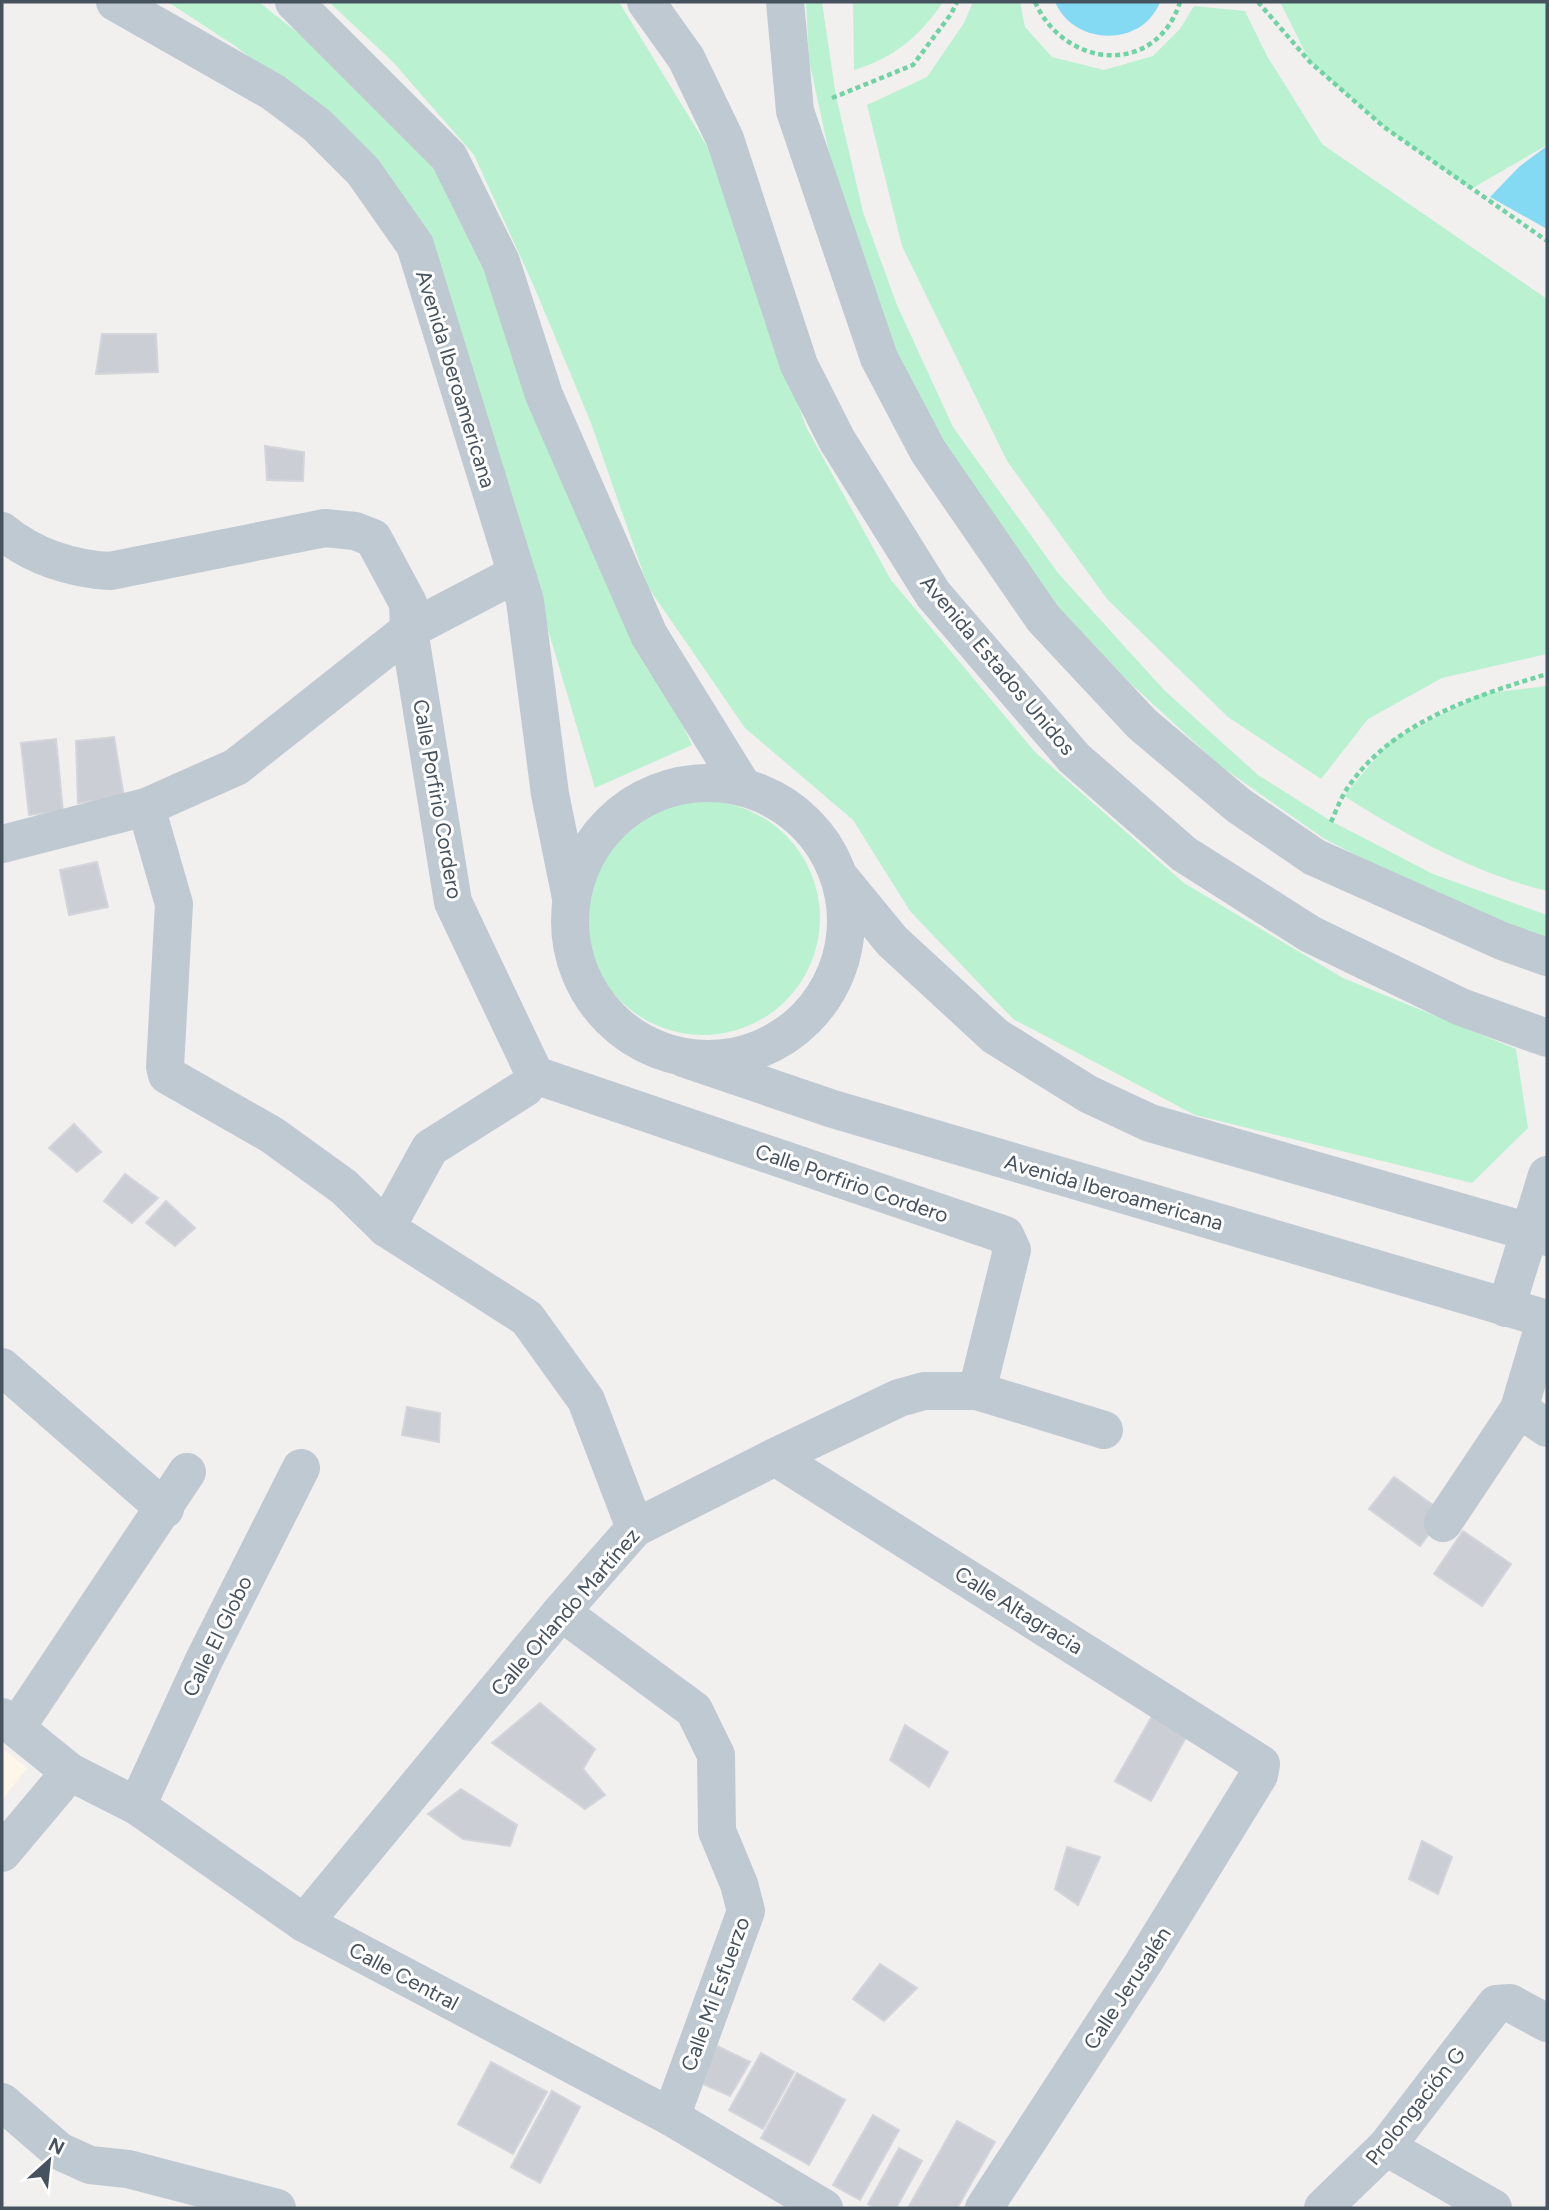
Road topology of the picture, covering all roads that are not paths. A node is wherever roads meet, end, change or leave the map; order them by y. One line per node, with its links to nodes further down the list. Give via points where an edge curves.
1 (115, 2): 6 (street, Avenida Iberoamericana, via 273,92 317,125 363,171 415,245)
2 (294, 2): 8 (street, via 449,156 501,262 544,395 649,635)
3 (646, 2): 14 (street, Avenida Estados Unidos, via 686,58 725,139 799,365 837,440 933,594 1065,747 1184,854 1310,934 1461,1007)
4 (785, 2): 13 (street, via 794,111 879,358 928,451 1043,618 1142,724 1238,804 1314,857)
5 (2, 531): 7 (street, Calle Porfirio Cordero, via 44,556 78,569 110,571 282,535 325,528 355,531 373,538 384,554 408,603)
6 (516, 574): 7 (street); 12 (street, Avenida Iberoamericana, via 525,601 550,794)
7 (409, 630): 9 (street, via 236,767); 16 (street, Calle Porfirio Cordero, via 453,902)
8 (743, 787): 11 (street, via 786,806 820,839); 12 (street, via 697,782 653,793 614,818 585,854)
9 (146, 807): 10 (street); 18 (street, via 174,904 167,1075 272,1135 344,1186)
10 (2, 844)
11 (842, 880): 15 (street, via 847,928 837,974 812,1013 775,1043 730,1058); 19 (street, via 892,941 995,1035 1088,1094 1150,1123)
12 (570, 898): 15 (street, Avenida Iberoamericana, via 573,951 583,981 607,1017 642,1043)
13 (1547, 957)
14 (1547, 1038)
15 (683, 1058): 20 (street, Avenida Iberoamericana, via 833,1109)
16 (535, 1075): 18 (street, via 524,1088 430,1148); 23 (street, Calle Porfirio Cordero, via 1005,1235 1012,1250)
17 (1547, 1175): 19 (street)
18 (386, 1228): 31 (street, via 527,1318 586,1400)
19 (1539, 1235): 20 (street)
20 (1506, 1308): 21 (street, Avenida Iberoamericana)
21 (1547, 1319): 24 (street)
22 (2, 1367): 29 (street)
23 (977, 1391): 25 (street, Calle Orlando Martínez); 26 (street, Calle Orlando Martínez, via 936,1389 899,1398)
24 (1533, 1419): 30 (street)
25 (1104, 1430)
26 (775, 1457): 31 (street, Calle Orlando Martínez); 34 (street, Calle Altagracia)
27 (301, 1468): 36 (street, Calle El Globo)
28 (187, 1472): 29 (street)
29 (165, 1509): 33 (street)
30 (1443, 1522)
31 (635, 1528): 32 (street, Calle Orlando Martínez)
32 (561, 1612): 38 (street, Calle Orlando Martínez); 41 (street, Calle Mi Esfuerzo, via 694,1710 716,1755 717,1831 746,1911)
33 (9, 1722): 35 (street, Calle Central)
34 (1261, 1764): 45 (street, Calle Jerusalén, via 1259,1775 1144,1962)
35 (70, 1772): 36 (street, Calle Central); 37 (street)
36 (137, 1806): 38 (street, Calle Central)
37 (2, 1853)
38 (304, 1923): 41 (street, Calle Central)
39 (1547, 2022): 42 (street, Prolongación G, via 1502,2001 1496,2004)
40 (2, 2102): 43 (street, via 59,2151 90,2165 128,2169)
41 (671, 2117): 44 (street, Calle Central)
42 (1386, 2147): 46 (street, Prolongación G); 47 (street)
43 (277, 2208)
44 (824, 2208)
45 (984, 2208)
46 (1323, 2208)
47 (1493, 2208)

